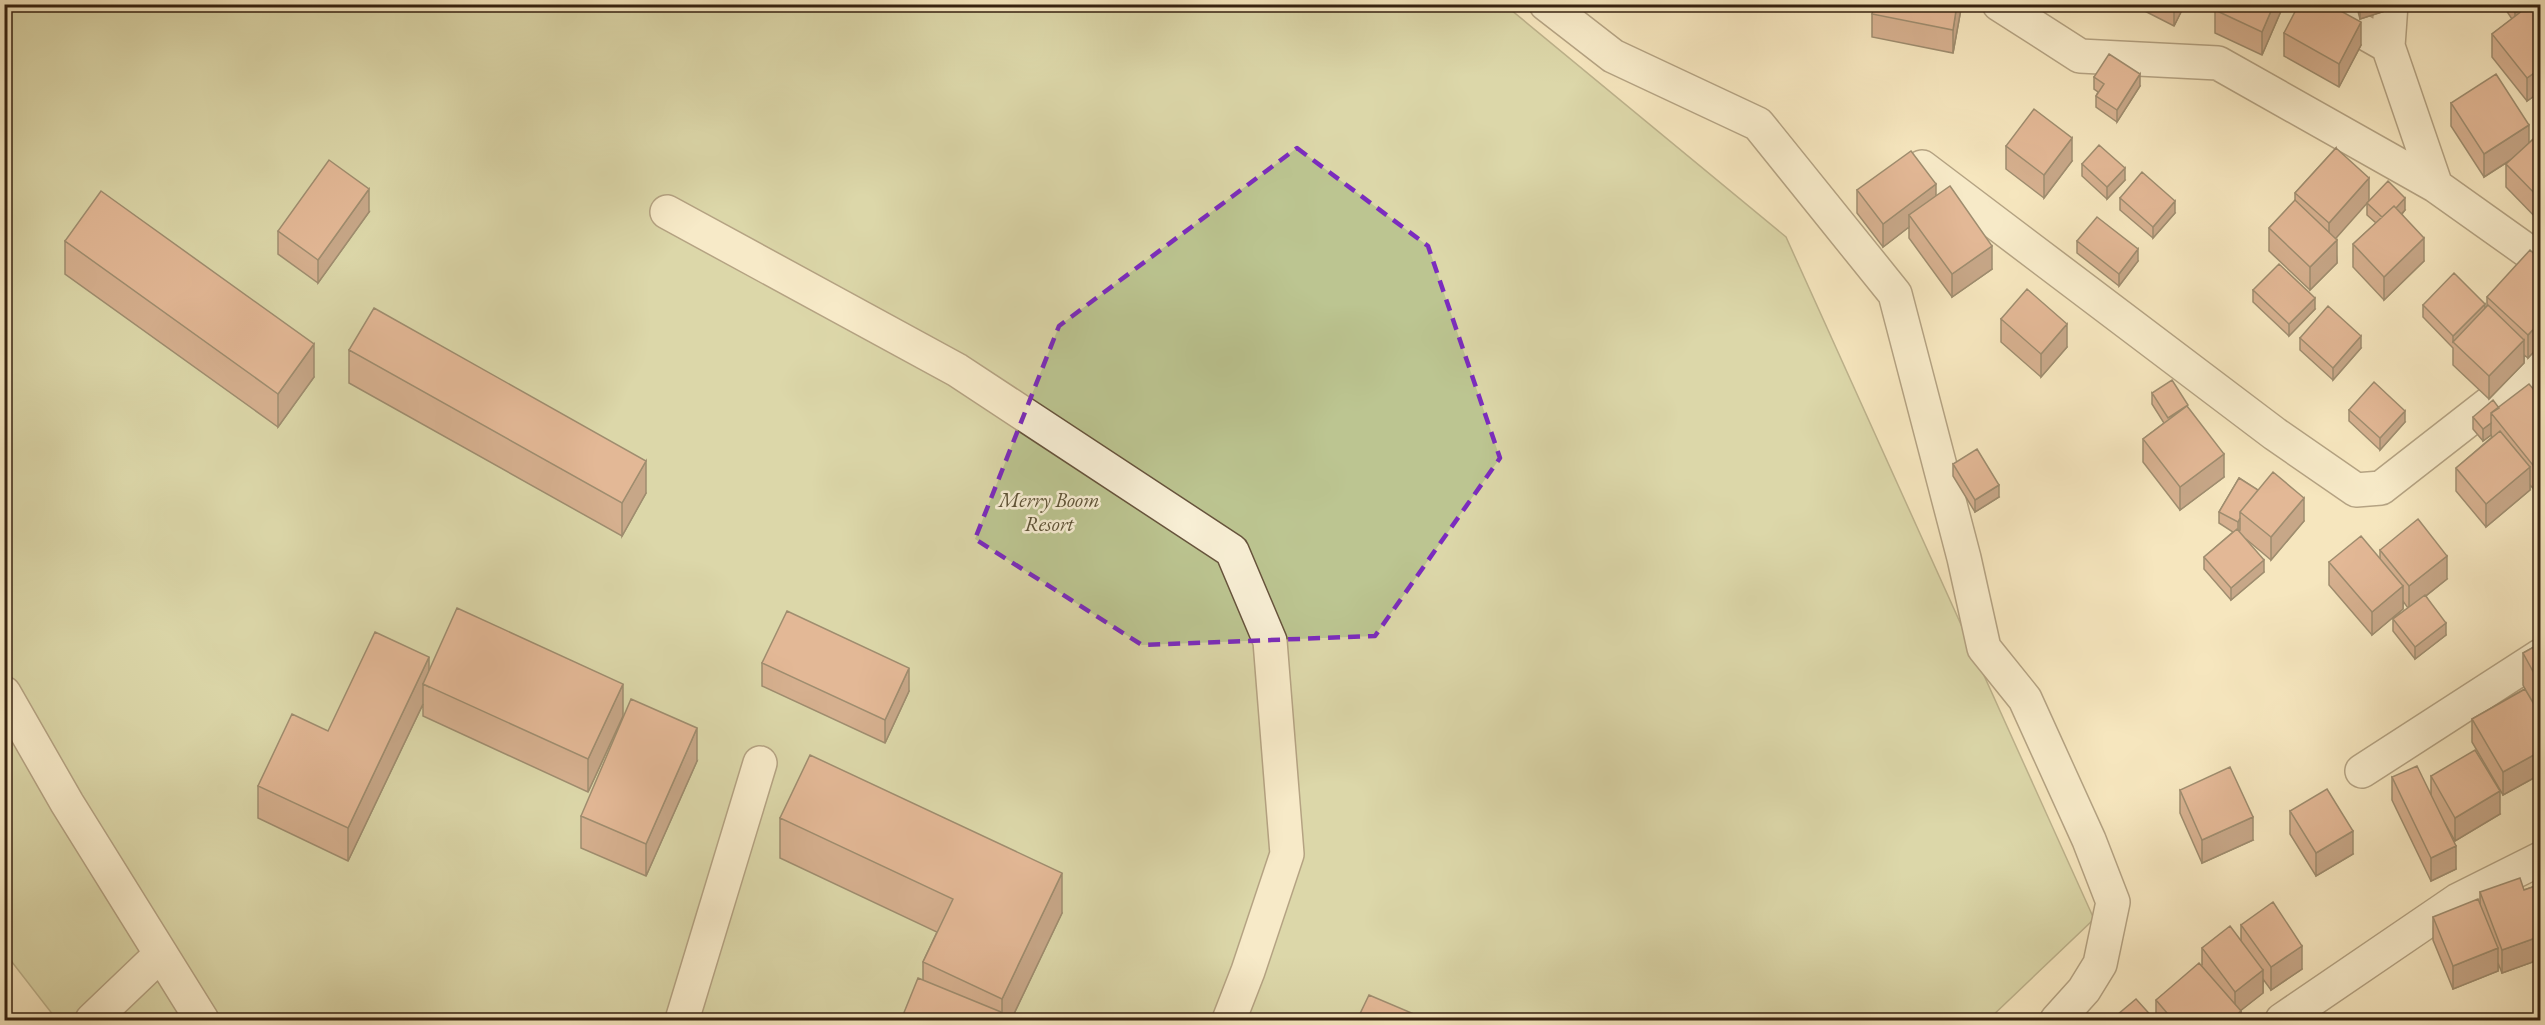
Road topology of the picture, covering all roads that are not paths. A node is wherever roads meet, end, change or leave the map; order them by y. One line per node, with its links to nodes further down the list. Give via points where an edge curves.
1 (1546, 4): 21 (street, via 1613,56 1758,124 1895,294 1984,648 2025,699 2113,902 2100,964 2084,990)
2 (1999, 4): 7 (street, via 2080,56 2218,63)
3 (2314, 4): 5 (street)
4 (2391, 4): 5 (street)
5 (2388, 46): 7 (street)
6 (1922, 167): 10 (street, via 2275,434 2356,490 2381,488)
7 (2436, 186): 9 (street)
8 (667, 212): 20 (street, via 957,370 1232,551 1270,641 1287,854)
9 (2541, 260)
10 (2541, 364)
11 (2541, 656): 14 (street)
12 (4, 693): 16 (street)
13 (760, 763): 19 (street)
14 (2362, 771)
15 (2541, 859): 22 (street, via 2458,900)
16 (161, 954): 17 (street); 18 (street)
17 (92, 1020)
18 (202, 1020)
19 (682, 1020)
20 (1229, 1020)
21 (2056, 1020)
22 (2282, 1020)

